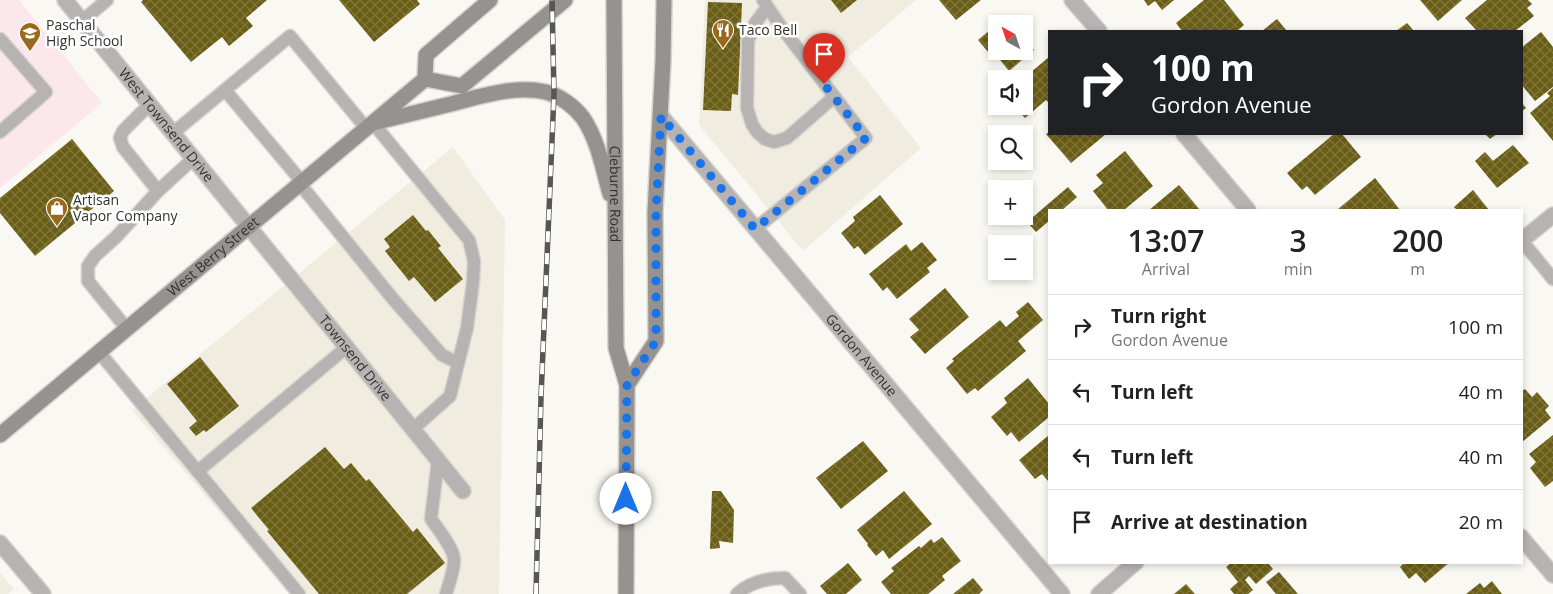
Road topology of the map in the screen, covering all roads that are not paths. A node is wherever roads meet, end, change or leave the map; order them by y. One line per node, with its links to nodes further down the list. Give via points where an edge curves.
1 (65, 0): 9 (street, West Townsend Drive)
2 (107, 0): 9 (lane)
3 (565, 0): 12 (main road, via 462,86)
4 (614, 0): 25 (main road, Cleburne Road)
5 (664, 0): 16 (main road)
6 (1072, 0): 10 (street)
7 (487, 2): 12 (main road, via 426,55)
8 (765, 4): 14 (lane); 14 (lane, via 748,41 747,108 757,132 774,142 787,138)
9 (82, 21): 15 (street, West Townsend Drive)
10 (1097, 30)
11 (0, 39): 18 (lane, via 46,92)
12 (426, 79): 17 (main road, West Berry Street)
13 (225, 90): 17 (lane, via 290,36); 19 (lane); 22 (lane)
14 (834, 98): 28 (lane, via 866,138)
15 (150, 104): 19 (street, West Townsend Drive); 23 (lane, via 120,138 123,147)
16 (661, 116): 28 (street, Gordon Avenue); 36 (main road, via 656,212 656,341)
17 (370, 126): 22 (main road, West Berry Street); 25 (main road, via 481,96 517,90 554,94 583,118 594,138); 35 (lane, via 469,240 474,261 473,282)
18 (0, 132)
19 (173, 133): 21 (street, West Townsend Drive)
20 (1185, 135): 24 (street)
21 (194, 158): 23 (lane); 27 (street, West Townsend Drive)
22 (301, 183): 27 (main road, West Berry Street); 35 (lane, via 393,299 442,355)
23 (158, 191): 32 (lane, via 88,266 88,281)
24 (1247, 209)
25 (615, 212): 36 (main road, Cleburne Road, via 616,348)
26 (1553, 214): 29 (street)
27 (249, 226): 32 (main road, West Berry Street); 33 (street, Townsend Drive)
28 (755, 229): 52 (street, Gordon Avenue)
29 (1523, 239)
30 (1523, 243): 31 (lane)
31 (1553, 279)
32 (127, 328): 34 (main road, West Berry Street)
33 (347, 347): 37 (street, Townsend Drive); 40 (lane)
34 (99, 352): 38 (main road, West Berry Street); 40 (lane)
35 (458, 363): 37 (lane, via 450,396)
36 (627, 385): 49 (main road, Cleburne Road)
37 (413, 429): 39 (street, Townsend Drive)
38 (0, 435)
39 (438, 460): 41 (street, Townsend Drive); 48 (lane, via 431,519 454,557)
40 (198, 471): 47 (lane)
41 (463, 491)
42 (1523, 539): 45 (street)
43 (0, 544): 46 (street)
44 (1134, 564): 53 (street)
45 (1553, 575)
46 (43, 594)
47 (299, 594)
48 (446, 594)
49 (626, 594)
50 (737, 594): 51 (lane, via 745,587 772,578 785,578)
51 (800, 594)
52 (1062, 594)
53 (1099, 594)

